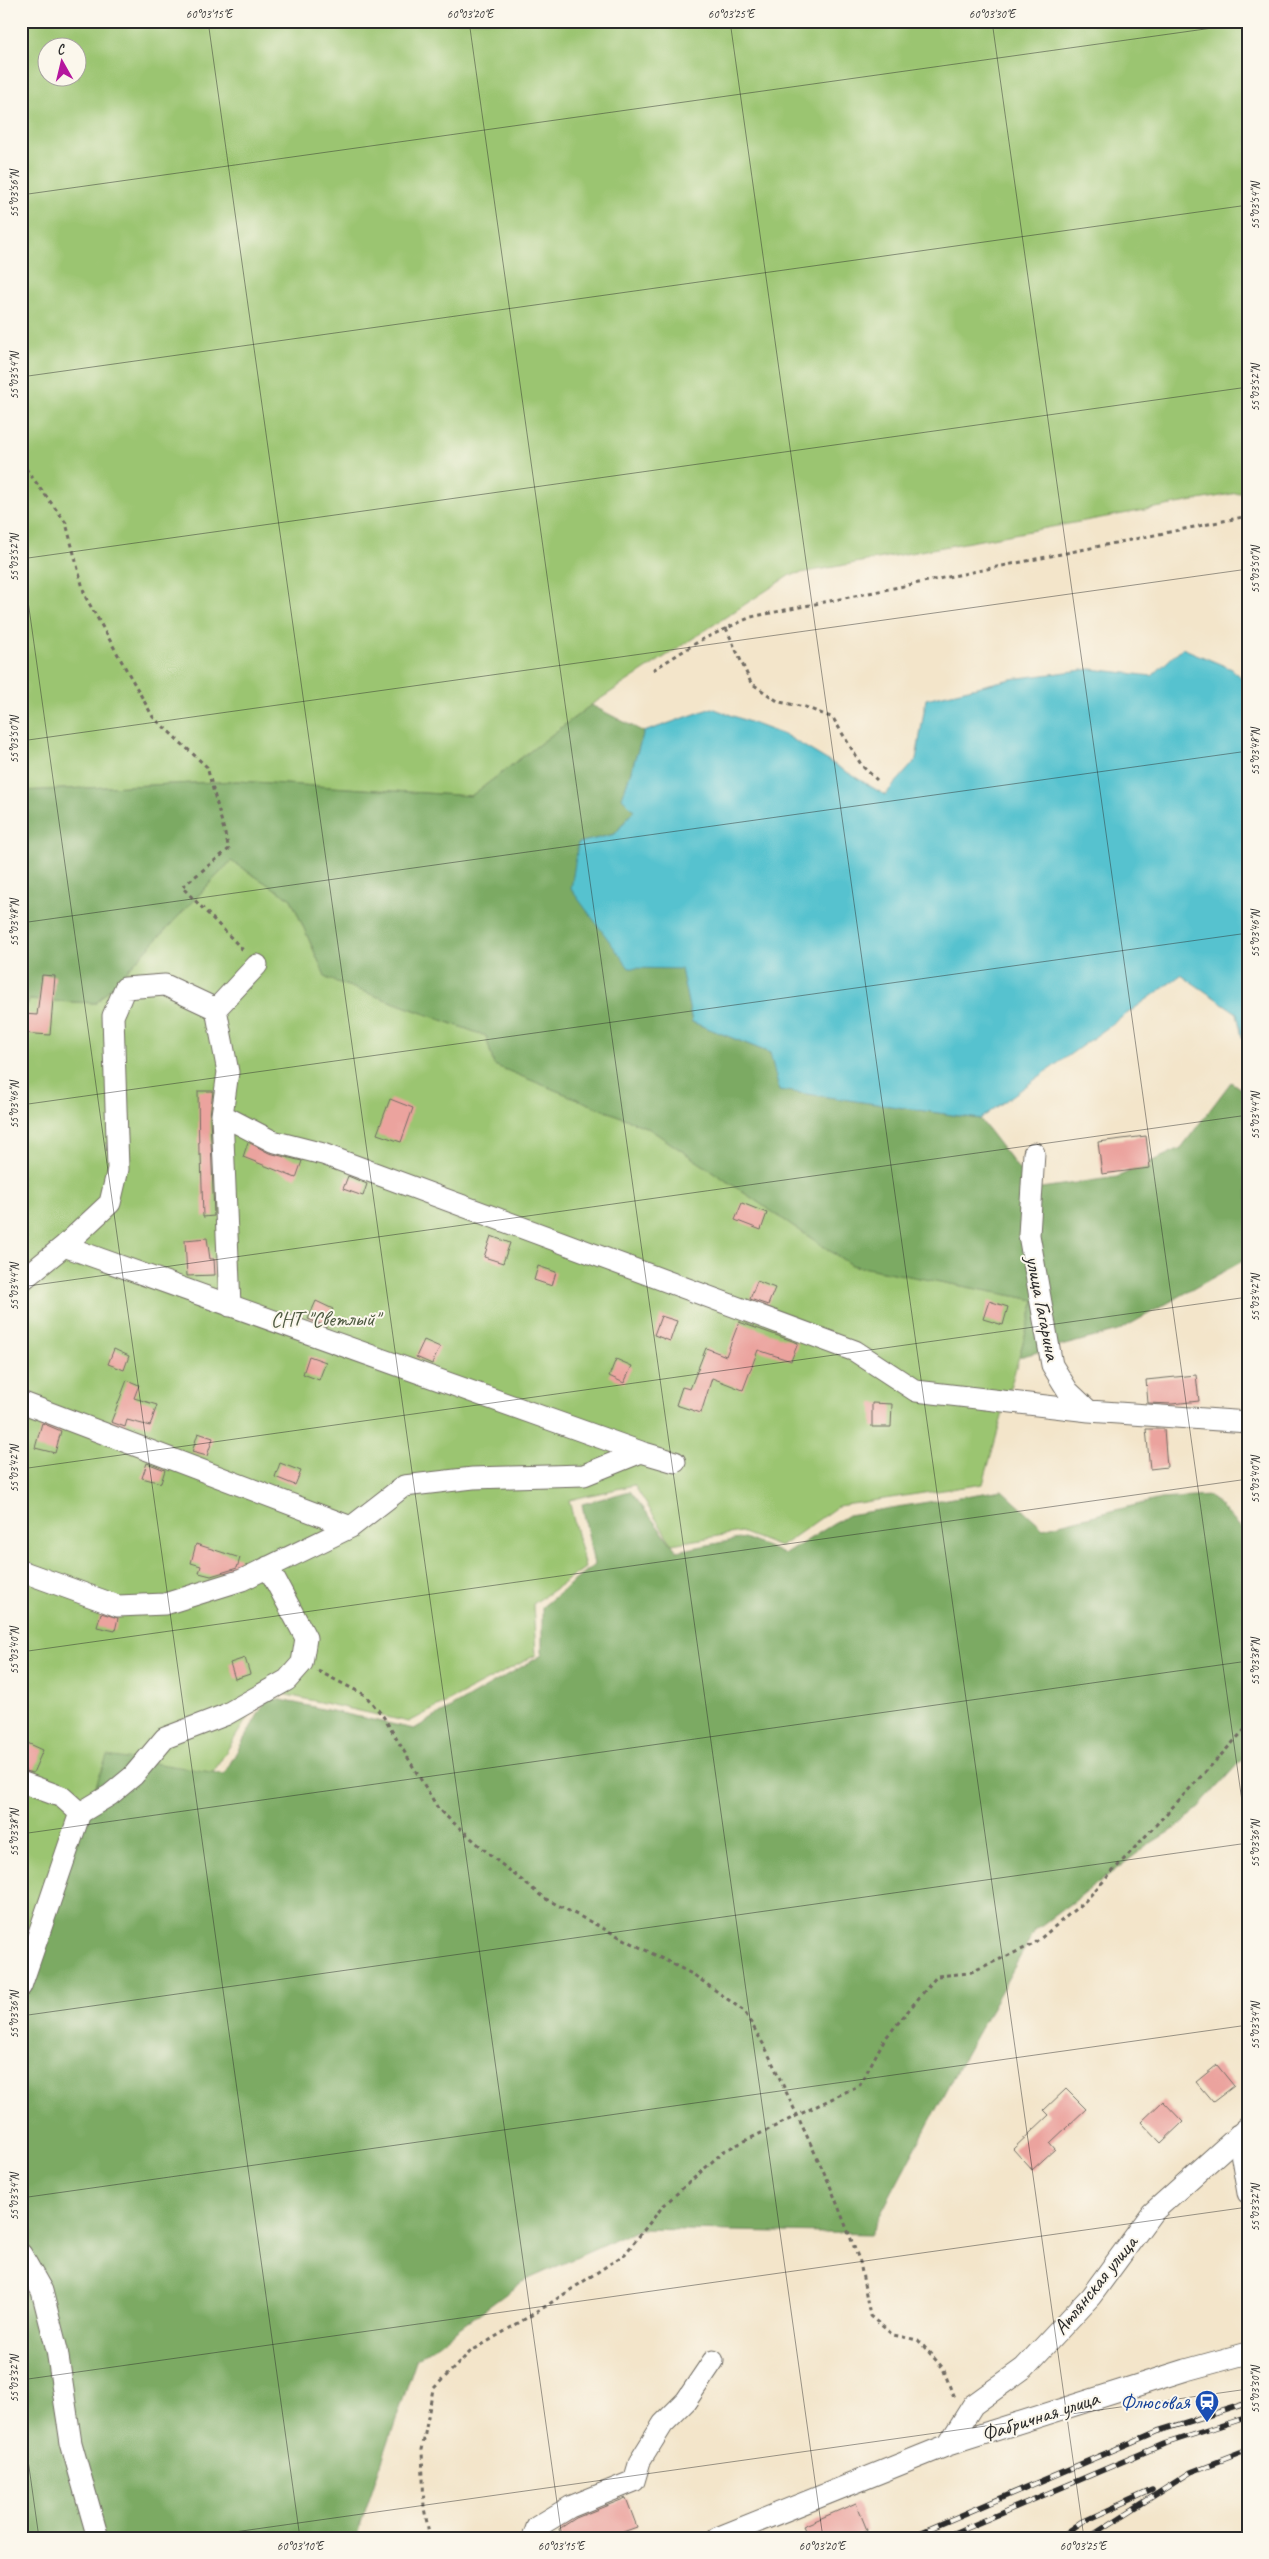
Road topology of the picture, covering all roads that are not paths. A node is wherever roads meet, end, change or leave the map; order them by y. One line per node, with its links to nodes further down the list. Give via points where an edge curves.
1 (257, 965): 2 (street)
2 (216, 1009): 3 (street, via 228,1072); 5 (street, via 165,985 125,988 113,1016 118,1169 110,1203)
3 (222, 1115): 7 (street); 9 (street, via 272,1141 322,1154 855,1352 916,1390)
4 (1034, 1153): 9 (street, улица Гагарина, via 1029,1235 1052,1365 1068,1391)
5 (64, 1246): 6 (street); 7 (street)
6 (21, 1281)
7 (230, 1306): 11 (street)
8 (21, 1402): 13 (street)
9 (1089, 1411): 10 (street)
10 (1248, 1422)
11 (641, 1452): 12 (street); 13 (street, via 584,1475 473,1478 404,1486)
12 (675, 1462)
13 (351, 1526): 14 (street)
14 (268, 1567): 15 (street, via 242,1580 165,1604 118,1606); 17 (street, via 306,1638 302,1663 287,1680 225,1715 165,1738 133,1776)
15 (21, 1571)
16 (21, 1782): 17 (street, via 62,1797)
17 (80, 1813): 18 (street)
18 (21, 1986)
19 (1243, 2131): 20 (street); 24 (street, Атлянская улица, via 1152,2213 1091,2296 1024,2368 973,2405)
20 (1248, 2192)
21 (21, 2254): 25 (street, via 42,2292 57,2350 71,2443)
22 (1248, 2353): 24 (street, Фабричная улица)
23 (713, 2361): 26 (street, via 686,2400 663,2424 640,2461 634,2481 570,2507 537,2527)
24 (948, 2445): 27 (street, Фабричная улица)
25 (98, 2538)
26 (533, 2538)
27 (717, 2538)

